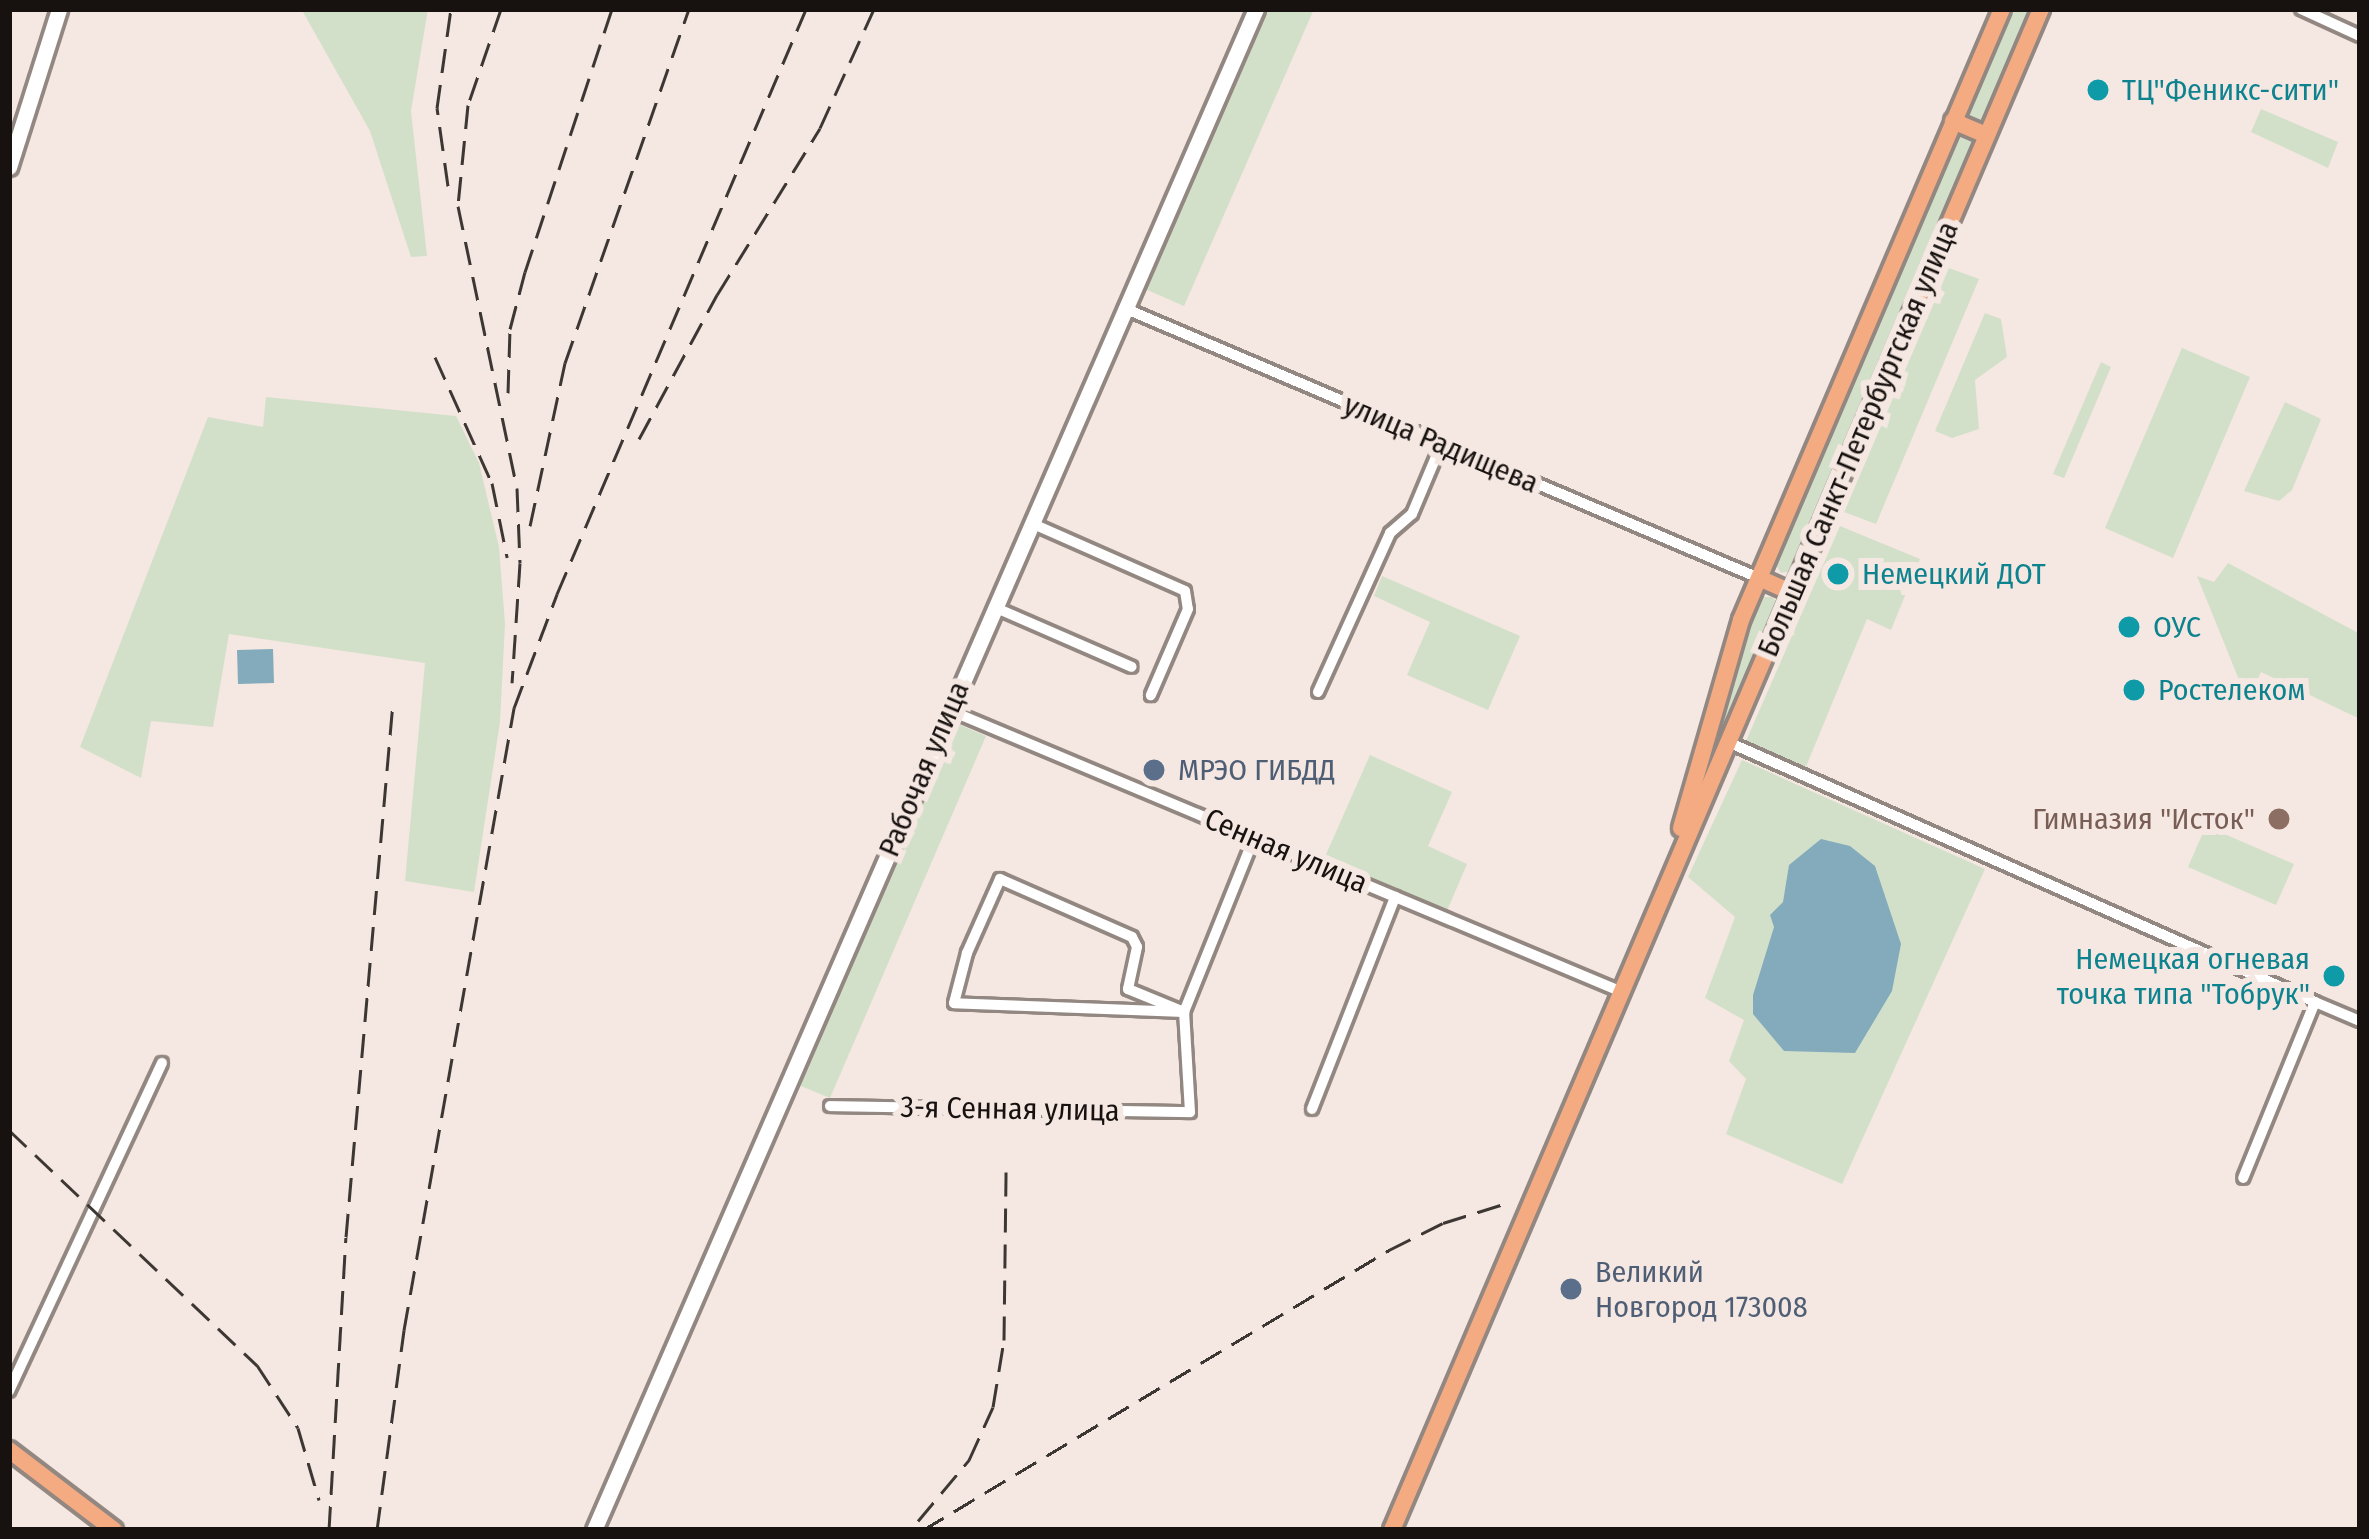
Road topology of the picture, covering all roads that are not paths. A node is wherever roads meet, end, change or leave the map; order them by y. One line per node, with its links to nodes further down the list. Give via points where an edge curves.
1 (59, 9): 9 (main road)
2 (1256, 9): 11 (main road, Рабочая улица)
3 (2002, 9): 7 (main road, Большая Санкт-Петербургская улица)
4 (2041, 9): 8 (main road, Большая Санкт-Петербургская улица)
5 (2301, 9): 6 (street)
6 (2360, 36)
7 (1953, 121): 8 (main road); 14 (main road, Большая Санкт-Петербургская улица)
8 (1986, 135): 15 (main road, Большая Санкт-Петербургская улица)
9 (14, 138): 10 (main road)
10 (9, 167)
11 (1124, 308): 12 (street, улица Радищева); 13 (main road, Рабочая улица)
12 (1442, 445): 14 (street, улица Радищева); 18 (street, via 1412,514 1390,533)
13 (1031, 523): 16 (main road, Рабочая улица); 19 (street, via 1186,591 1188,609)
14 (1759, 578): 15 (main road); 23 (main road, Большая Санкт-Петербургская улица)
15 (1792, 593): 21 (main road, Большая Санкт-Петербургская улица)
16 (994, 607): 17 (street); 20 (main road, Рабочая улица)
17 (1132, 667)
18 (1318, 692)
19 (1151, 694)
20 (950, 710): 22 (street, Сенная улица); 36 (main road, Рабочая улица)
21 (1728, 742): 23 (main road, Большая Санкт-Петербургская улица); 26 (street)
22 (1254, 838): 24 (street, Сенная улица); 27 (street)
23 (1672, 867): 25 (main road, Большая Санкт-Петербургская улица)
24 (1395, 897): 25 (street, Сенная улица); 31 (street)
25 (1622, 992): 37 (main road, Большая Санкт-Петербургская улица)
26 (2315, 1003): 28 (street); 32 (street)
27 (1184, 1012): 27 (street, via 1128,989 1132,938 1000,878 953,1003); 30 (street, 3-я Сенная улица, via 1190,1112)
28 (2360, 1021)
29 (162, 1063): 33 (street)
30 (830, 1106)
31 (1312, 1109)
32 (2243, 1178)
33 (9, 1391)
34 (9, 1450): 35 (main road)
35 (114, 1530)
36 (594, 1530)
37 (1392, 1530)

